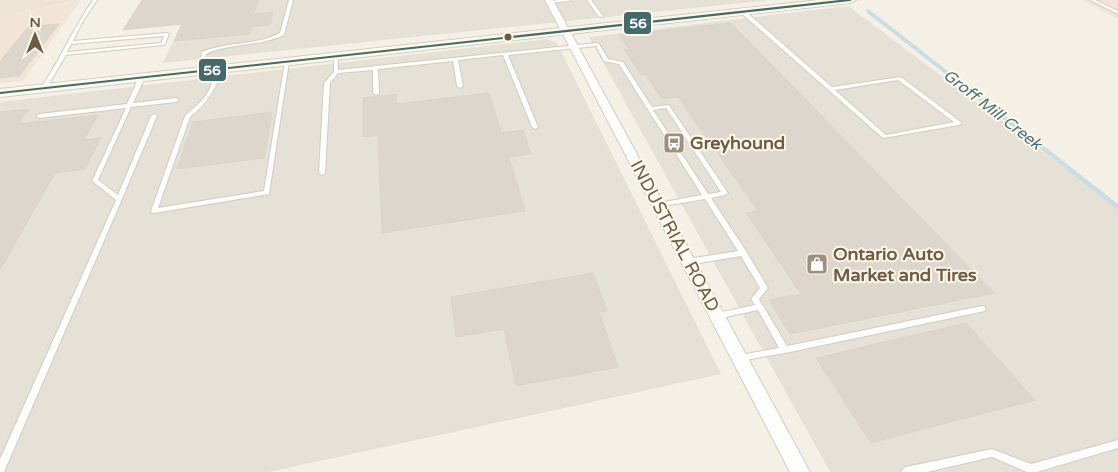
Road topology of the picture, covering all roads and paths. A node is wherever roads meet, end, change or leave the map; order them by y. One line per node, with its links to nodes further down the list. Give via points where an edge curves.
1 (95, 0): 12 (lane)
2 (290, 0): 21 (lane, via 282,34 270,40 204,52)
3 (569, 0): 7 (lane)
4 (589, 0): 10 (lane)
5 (850, 0): 8 (street)
6 (1092, 0): 9 (lane)
7 (550, 1): 11 (street, INDUSTRIAL ROAD)
8 (743, 12): 11 (street); 26 (lane)
9 (1118, 13)
10 (601, 16)
11 (566, 31): 13 (street, INDUSTRIAL ROAD); 16 (street)
12 (70, 43): 14 (lane); 14 (lane, via 168,34 163,44)
13 (574, 46): 15 (lane); 31 (lane, via 597,44 606,60 621,63); 38 (street, INDUSTRIAL ROAD)
14 (64, 54): 25 (lane)
15 (505, 54): 17 (lane); 34 (lane)
16 (336, 56): 18 (street); 22 (lane)
17 (455, 59): 19 (lane); 24 (lane)
18 (287, 62): 20 (street); 20 (lane, via 267,194 154,211 188,116 200,108 214,89)
19 (375, 68): 22 (lane); 28 (lane)
20 (221, 69): 21 (street)
21 (200, 71): 23 (street)
22 (336, 72): 35 (lane, via 327,83)
23 (142, 78): 25 (street); 30 (lane)
24 (460, 86)
25 (44, 88): 27 (street)
26 (830, 89): 26 (lane, via 885,137 959,123 899,78)
27 (0, 93)
28 (376, 93)
29 (176, 100): 30 (lane)
30 (129, 106): 32 (lane); 37 (lane, via 94,181)
31 (650, 109): 36 (lane); 36 (lane, via 667,106 725,193)
32 (39, 116)
33 (154, 116): 37 (lane)
34 (535, 127)
35 (322, 173)
36 (706, 196): 38 (lane); 39 (lane)
37 (119, 199): 47 (lane)
38 (658, 205): 40 (street, INDUSTRIAL ROAD)
39 (743, 253): 40 (lane); 41 (lane, via 764,288 755,299)
40 (688, 262): 43 (street, INDUSTRIAL ROAD)
41 (759, 307): 43 (lane); 44 (lane)
42 (982, 308): 44 (lane)
43 (717, 316): 45 (street, INDUSTRIAL ROAD)
44 (785, 350): 45 (lane)
45 (739, 358): 48 (street, INDUSTRIAL ROAD)
46 (1118, 444): 49 (lane, via 1031,469 992,453)
47 (0, 470)
48 (800, 472)
49 (906, 472)

